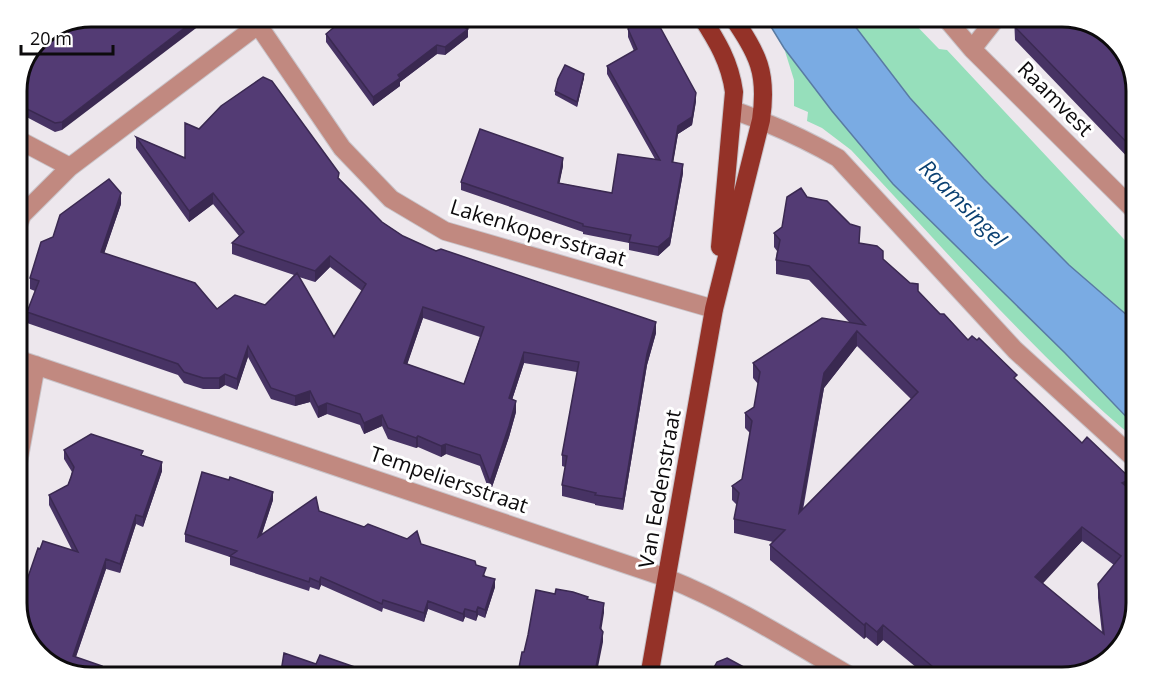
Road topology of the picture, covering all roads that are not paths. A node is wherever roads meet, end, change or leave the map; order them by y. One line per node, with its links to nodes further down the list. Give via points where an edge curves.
1 (250, 27): 11 (street)
2 (265, 27): 14 (street, Lakenkopersstraat, via 342,148 391,199 445,231)
3 (708, 27): 8 (main road, via 732,74)
4 (739, 27): 9 (main road, via 752,46 762,74 765,95)
5 (953, 27): 7 (street, Raamvest)
6 (989, 27): 7 (street)
7 (972, 49): 12 (street, Raamvest)
8 (733, 110): 9 (street); 14 (main road, Van Eedenstraat)
9 (761, 120): 14 (main road, Van Eedenstraat); 18 (street, via 838,158 1015,350)
10 (27, 144): 11 (street)
11 (70, 167): 13 (street)
12 (1126, 202)
13 (27, 210)
14 (714, 309): 19 (main road, Van Eedenstraat)
15 (27, 362): 16 (street, Tempeliersstraat)
16 (36, 365): 17 (street); 19 (street, Tempeliersstraat)
17 (27, 414)
18 (1126, 451)
19 (667, 578): 20 (main road, Van Eedenstraat); 21 (street, Tempeliersstraat, via 735,610)
20 (651, 667)
21 (833, 667)

